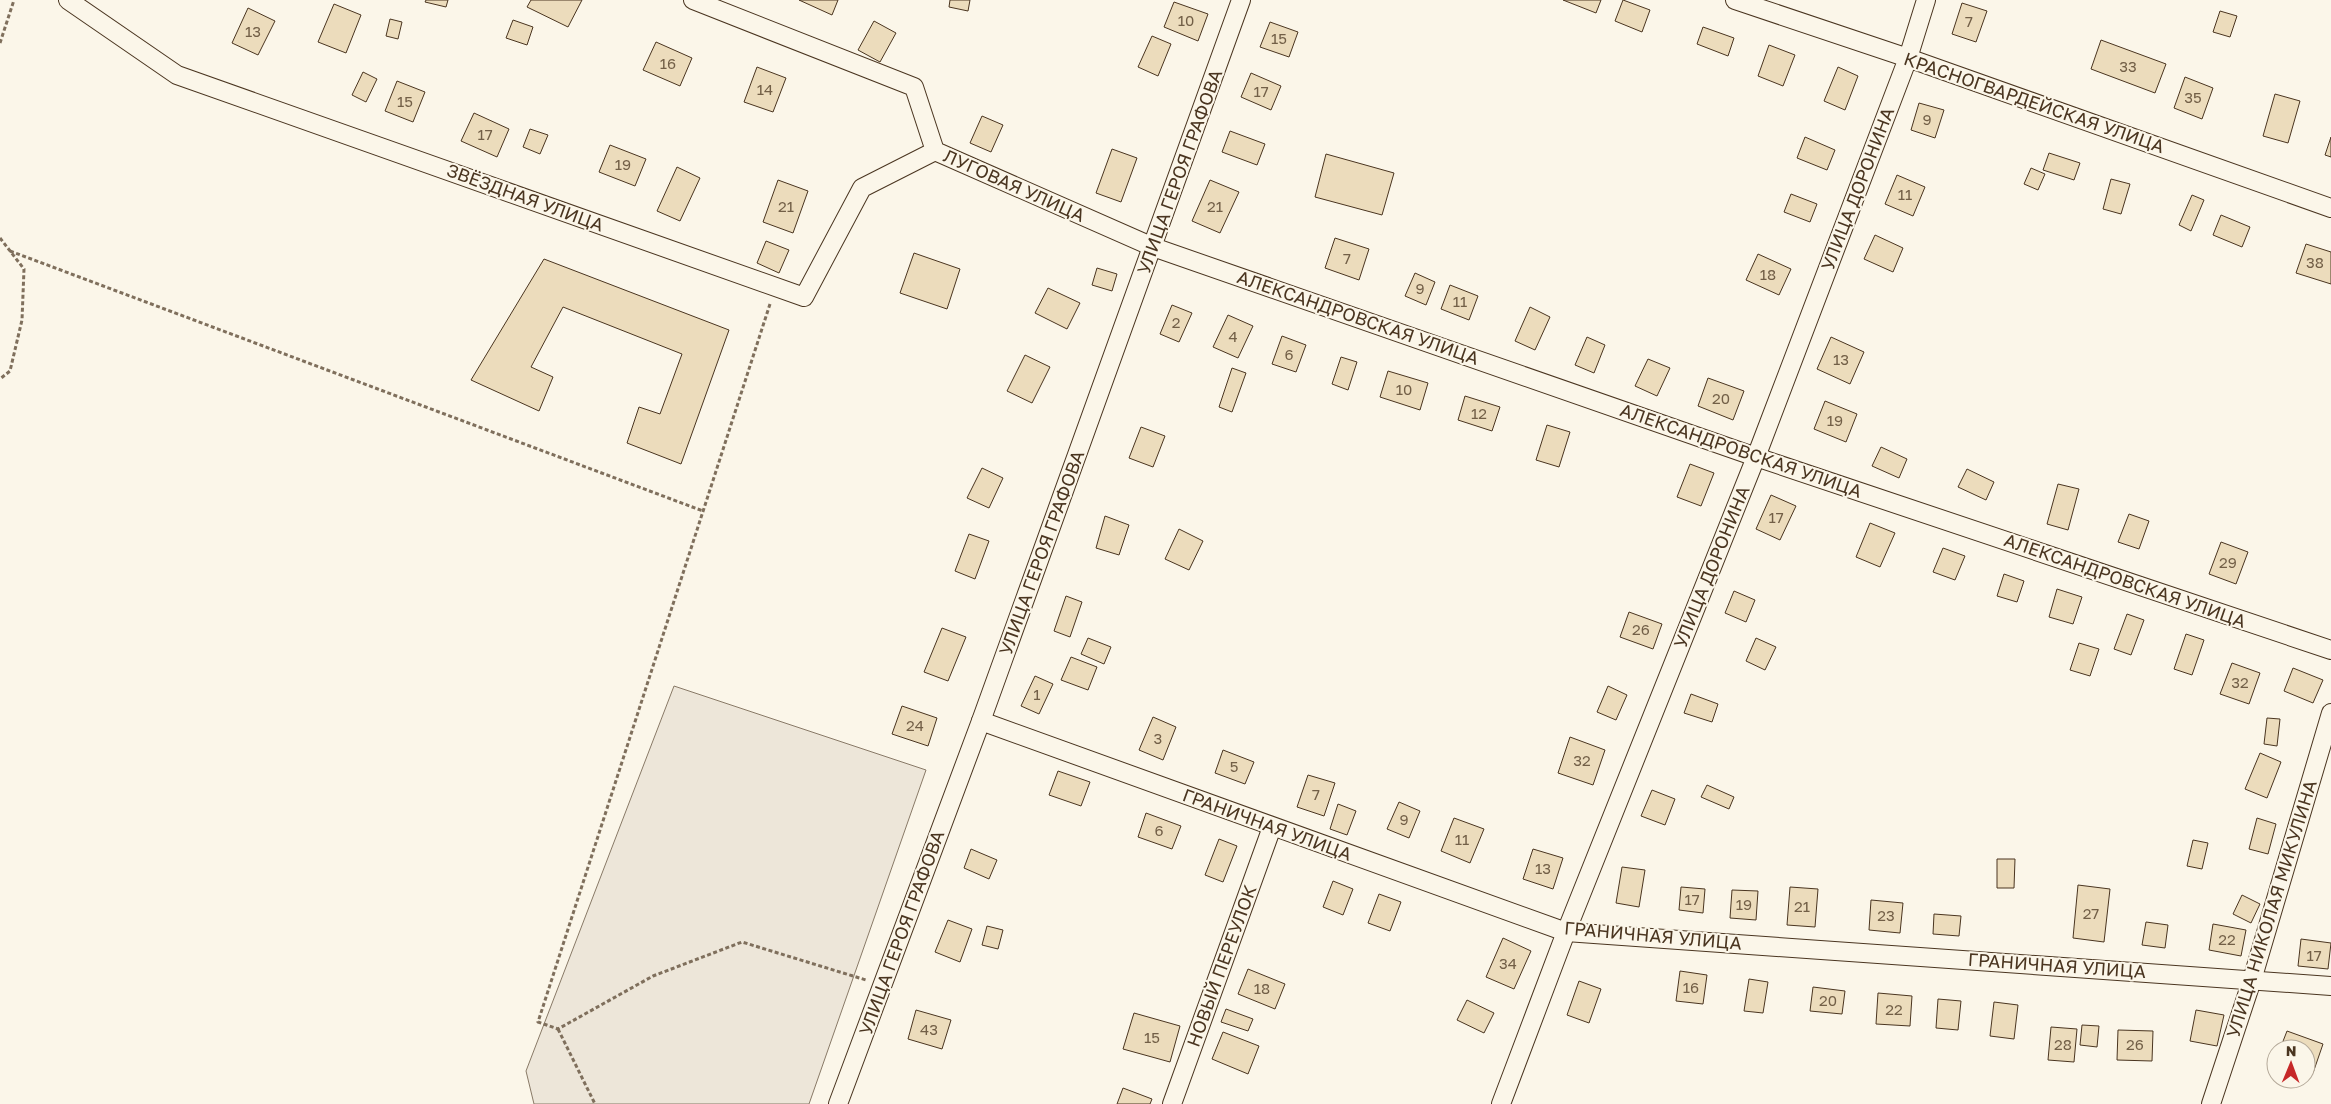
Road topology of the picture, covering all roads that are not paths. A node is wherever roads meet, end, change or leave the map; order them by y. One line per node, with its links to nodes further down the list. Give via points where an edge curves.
1 (68, 0): 7 (street, ЗВЁЗДНАЯ УЛИЦА, via 177,75 804,296 862,188)
2 (693, 0): 7 (street, ЛУГОВАЯ УЛИЦА, via 914,88)
3 (1241, 0): 9 (street, УЛИЦА ГЕРОЯ ГРАФОВА)
4 (1736, 0): 6 (street, КРАСНОГВАРДЕЙСКАЯ УЛИЦА)
5 (1926, 0): 6 (street, УЛИЦА ДОРОНИНА)
6 (1908, 58): 8 (street, КРАСНОГВАРДЕЙСКАЯ УЛИЦА); 10 (street, УЛИЦА ДОРОНИНА)
7 (935, 152): 9 (street, ЛУГОВАЯ УЛИЦА)
8 (2331, 208)
9 (1153, 247): 10 (street, АЛЕКСАНДРОВСКАЯ УЛИЦА); 13 (street, УЛИЦА ГЕРОЯ ГРАФОВА)
10 (1756, 457): 11 (street, АЛЕКСАНДРОВСКАЯ УЛИЦА); 15 (street, УЛИЦА ДОРОНИНА)
11 (2331, 650)
12 (2331, 713): 16 (street, УЛИЦА НИКОЛАЯ МИКУЛИНА)
13 (981, 721): 14 (street, ГРАНИЧНАЯ УЛИЦА); 18 (street, УЛИЦА ГЕРОЯ ГРАФОВА)
14 (1272, 827): 15 (street, ГРАНИЧНАЯ УЛИЦА); 19 (street, НОВЫЙ ПЕРЕУЛОК)
15 (1566, 932): 16 (street, ГРАНИЧНАЯ УЛИЦА); 20 (street, УЛИЦА ДОРОНИНА)
16 (2252, 980): 17 (street, ГРАНИЧНАЯ УЛИЦА); 21 (street, УЛИЦА НИКОЛАЯ МИКУЛИНА)
17 (2331, 986)
18 (838, 1104)
19 (1172, 1104)
20 (1501, 1104)
21 (2211, 1104)

